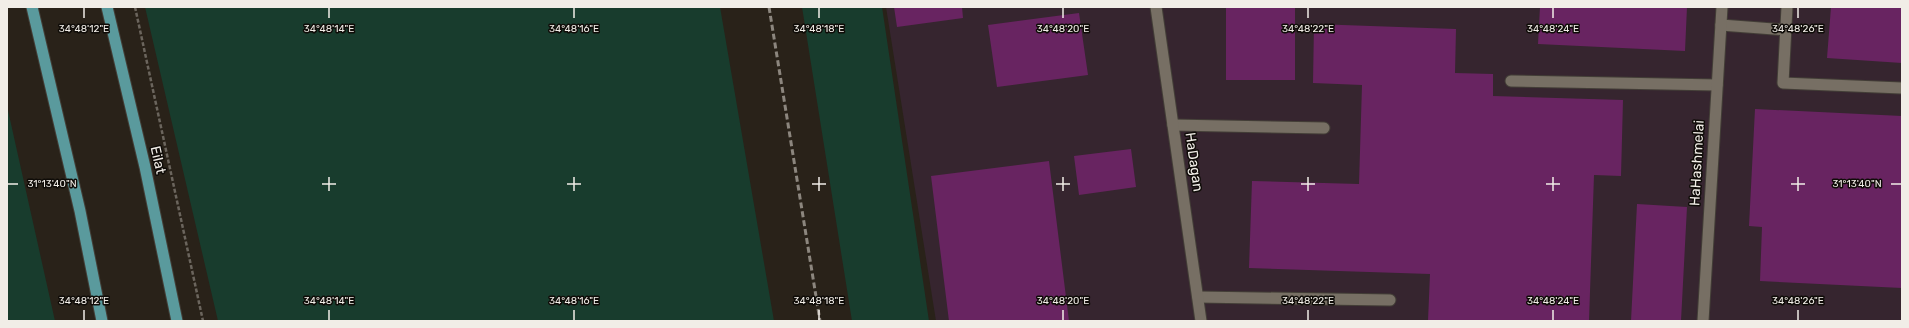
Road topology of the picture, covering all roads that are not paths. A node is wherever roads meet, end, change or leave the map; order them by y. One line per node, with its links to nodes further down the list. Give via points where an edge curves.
1 (32, 7): 15 (main road, via 80,211)
2 (107, 7): 16 (main road, Eilat)
3 (1156, 7): 11 (street, HaDagan)
4 (1722, 7): 6 (street, HaHashmelai)
5 (1787, 7): 7 (street)
6 (1721, 25): 7 (street); 9 (street, HaHashmelai)
7 (1787, 30): 10 (street, via 1783,83)
8 (1511, 81): 9 (street)
9 (1717, 85): 18 (street, HaHashmelai)
10 (1901, 88)
11 (1173, 125): 12 (street); 13 (street, HaDagan)
12 (1324, 128)
13 (1198, 297): 14 (street); 17 (street, HaDagan)
14 (1390, 300)
15 (102, 321)
16 (177, 321)
17 (1202, 321)
18 (1703, 321)

